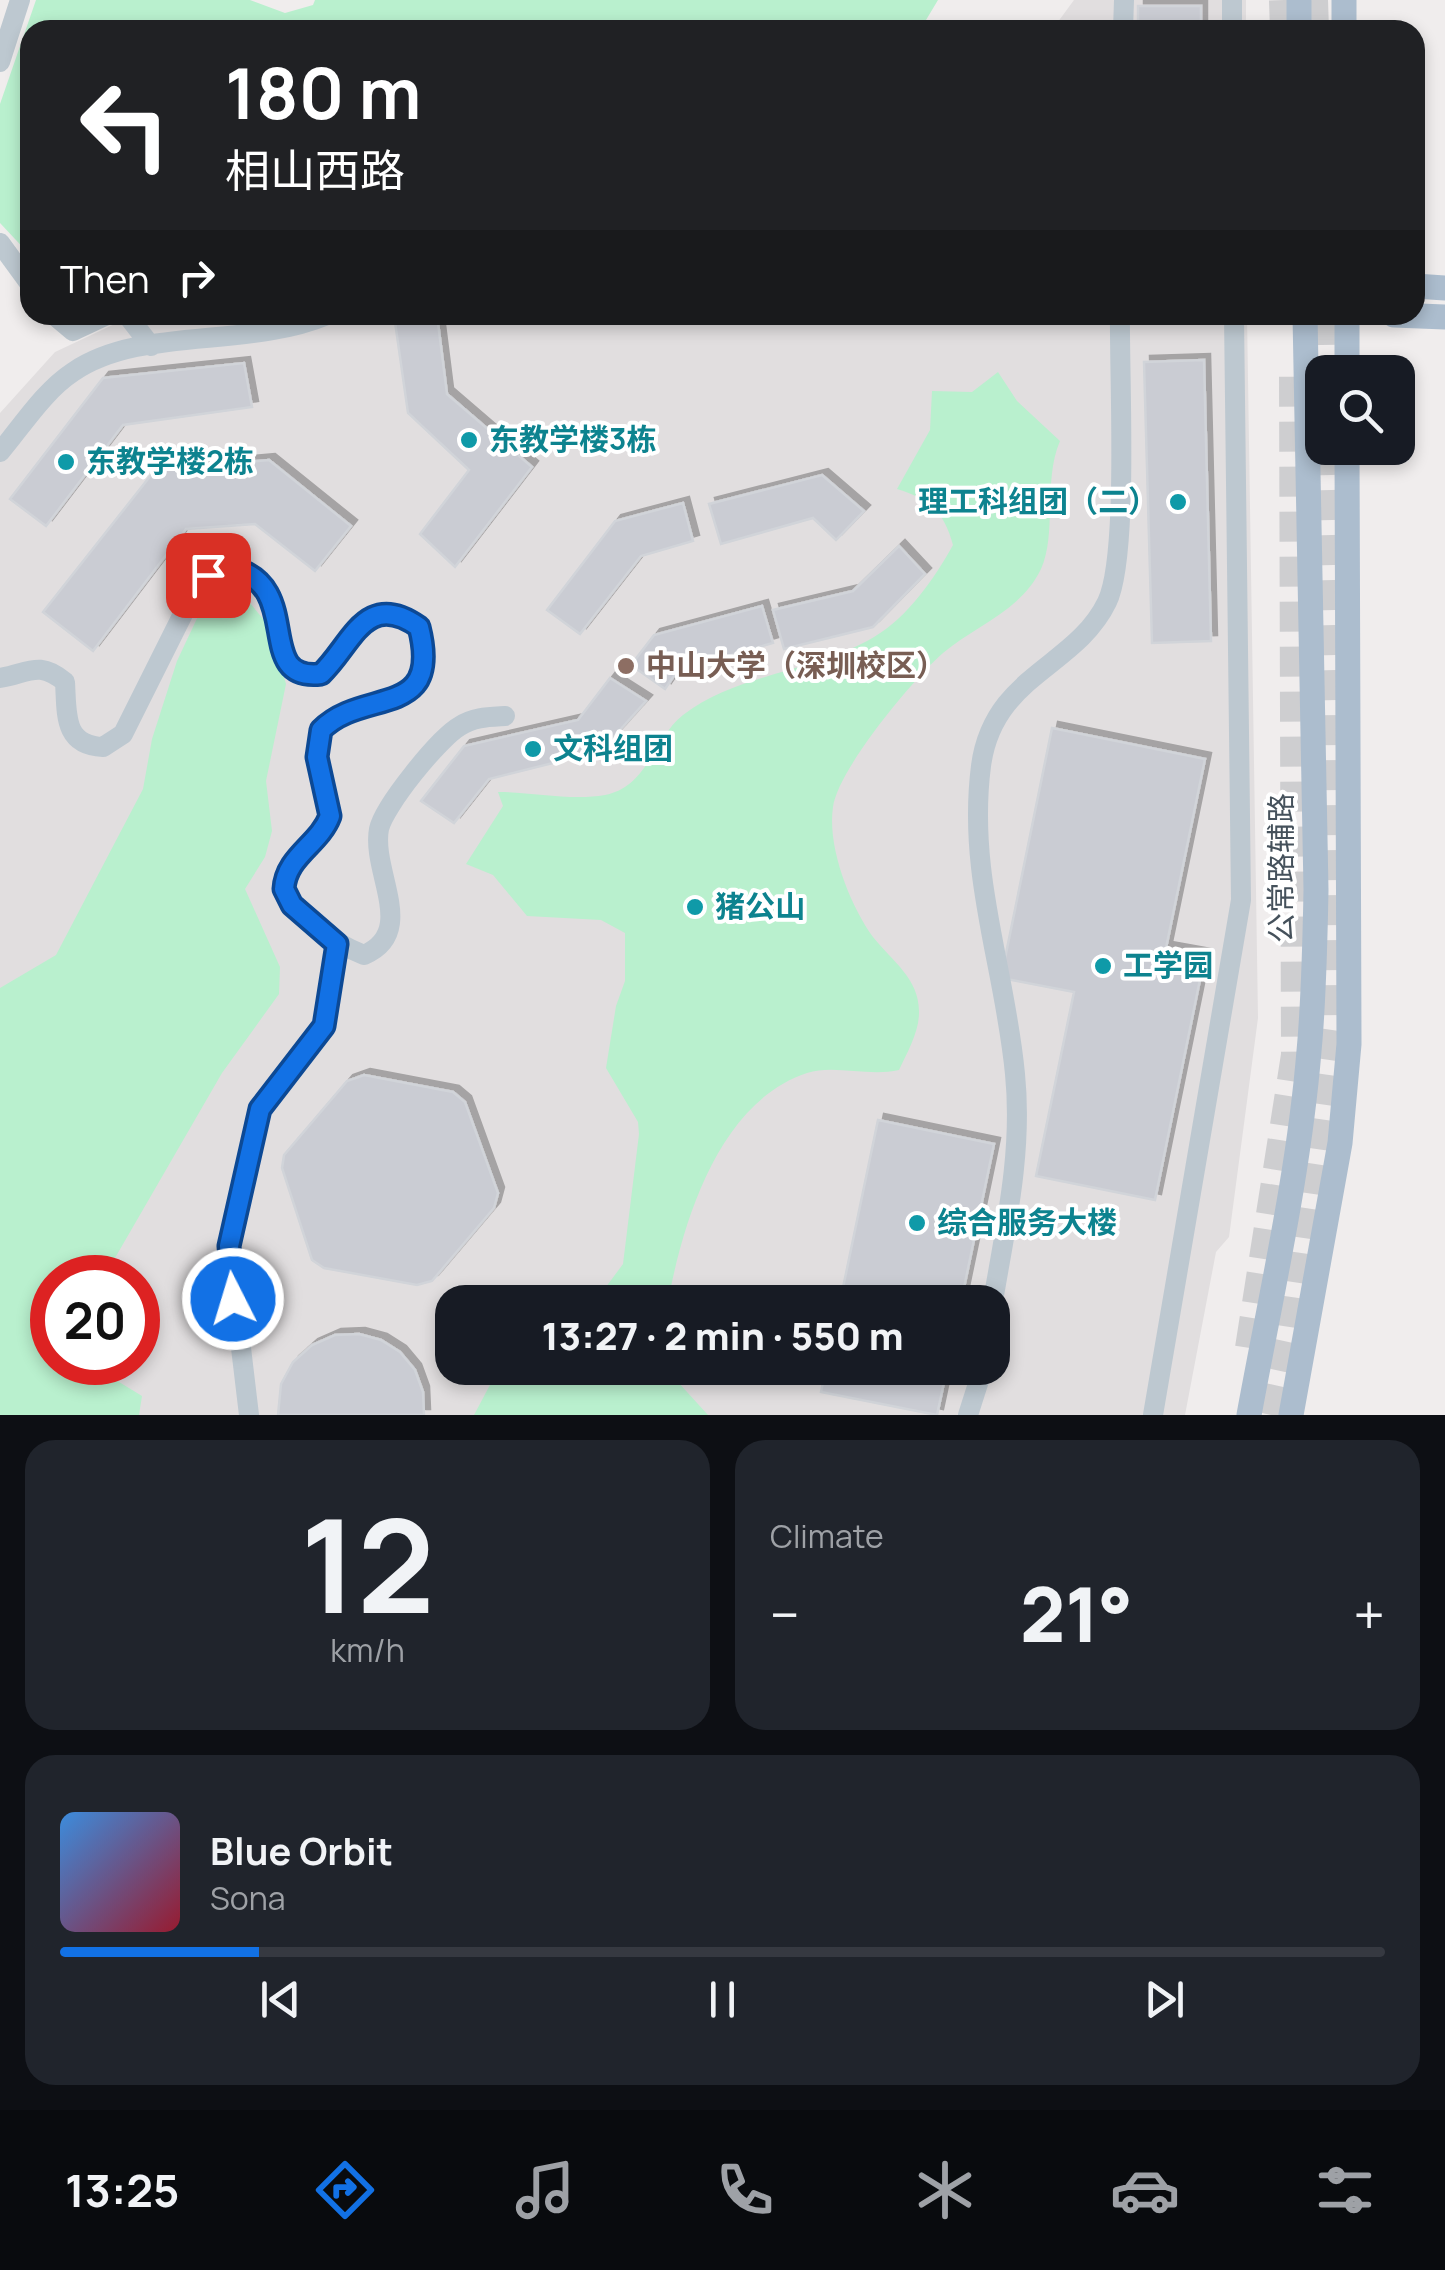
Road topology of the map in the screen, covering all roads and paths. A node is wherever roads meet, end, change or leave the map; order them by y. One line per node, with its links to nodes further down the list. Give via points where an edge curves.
1 (20, 0): 2 (lane)
2 (0, 62)
3 (0, 243): 4 (lane)
4 (20, 270)
5 (135, 325): 11 (lane)
6 (294, 325): 11 (lane, via 258,336)
7 (1120, 325): 18 (lane, via 1118,544 1109,600 1091,627 1022,684 998,716 982,760 975,825 1015,1075 1018,1156)
8 (1234, 325): 22 (lane, via 1241,900)
9 (1305, 325): 23 (main road, 公常路辅路, via 1314,972 1289,1198)
10 (1346, 325): 12 (main road)
11 (152, 346): 13 (lane, via 114,352 73,371)
12 (1347, 355)
13 (0, 452)
14 (1347, 465): 24 (main road, via 1349,1044 1340,1143)
15 (0, 678): 17 (lane, via 33,666 57,675 65,682 68,729 78,741 103,747 123,734 192,598 220,568 248,572 266,586 286,659 307,676 321,674 353,629 373,618 405,617 419,627 425,652 417,682 392,700 331,720 317,745 330,816 290,866 284,889 292,905)
16 (505, 716): 17 (lane, via 457,726 392,801 378,832 392,921 388,937 364,955)
17 (337, 944): 20 (lane, via 324,1026 260,1109 229,1246)
18 (996, 1285)
19 (977, 1385): 21 (lane)
20 (249, 1415)
21 (968, 1415)
22 (1153, 1415)
23 (1249, 1415)
24 (1291, 1415)

